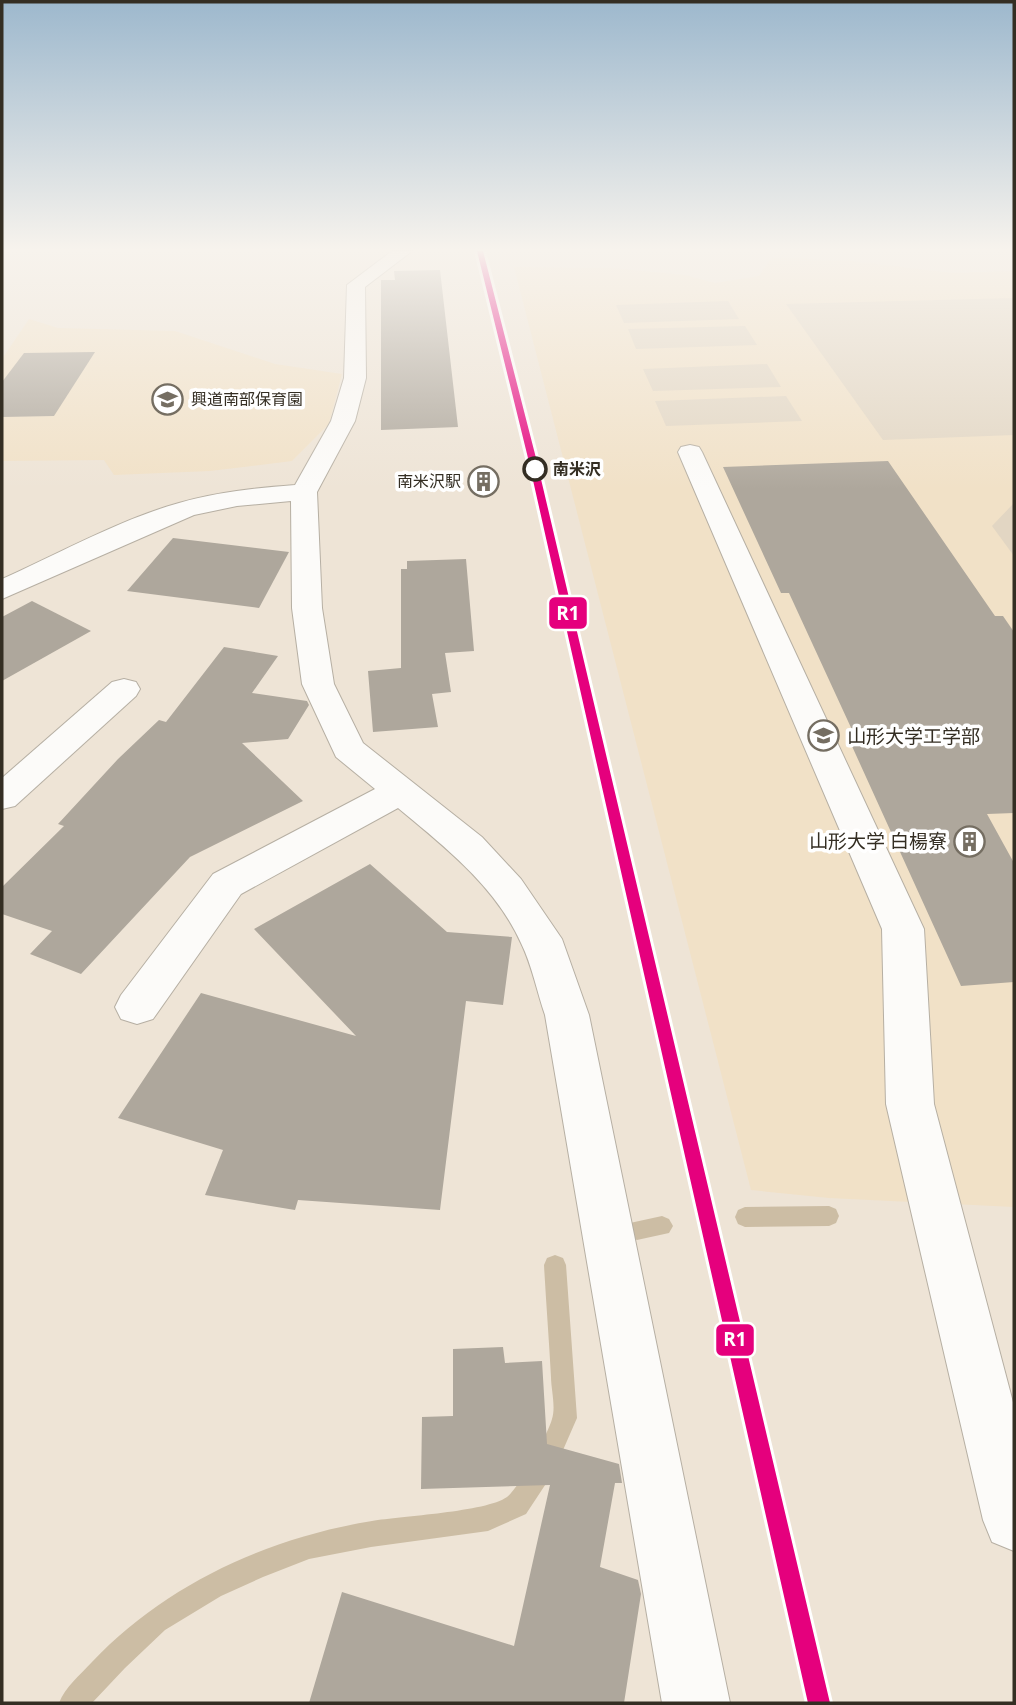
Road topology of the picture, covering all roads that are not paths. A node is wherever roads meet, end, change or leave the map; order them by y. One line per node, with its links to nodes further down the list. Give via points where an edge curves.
1 (356, 331): 3 (street, via 355,378 343,421)
2 (690, 452): 9 (street, via 904,929 910,1104)
3 (304, 492): 4 (street, via 186,509); 6 (street, via 307,608 318,684 348,749)
4 (2, 590)
5 (124, 688): 7 (street)
6 (401, 791): 8 (street, via 227,884); 10 (street, via 468,846 507,888 541,939 567,1014)
7 (2, 797)
8 (137, 1007)
9 (1014, 1520)
10 (696, 1703)

